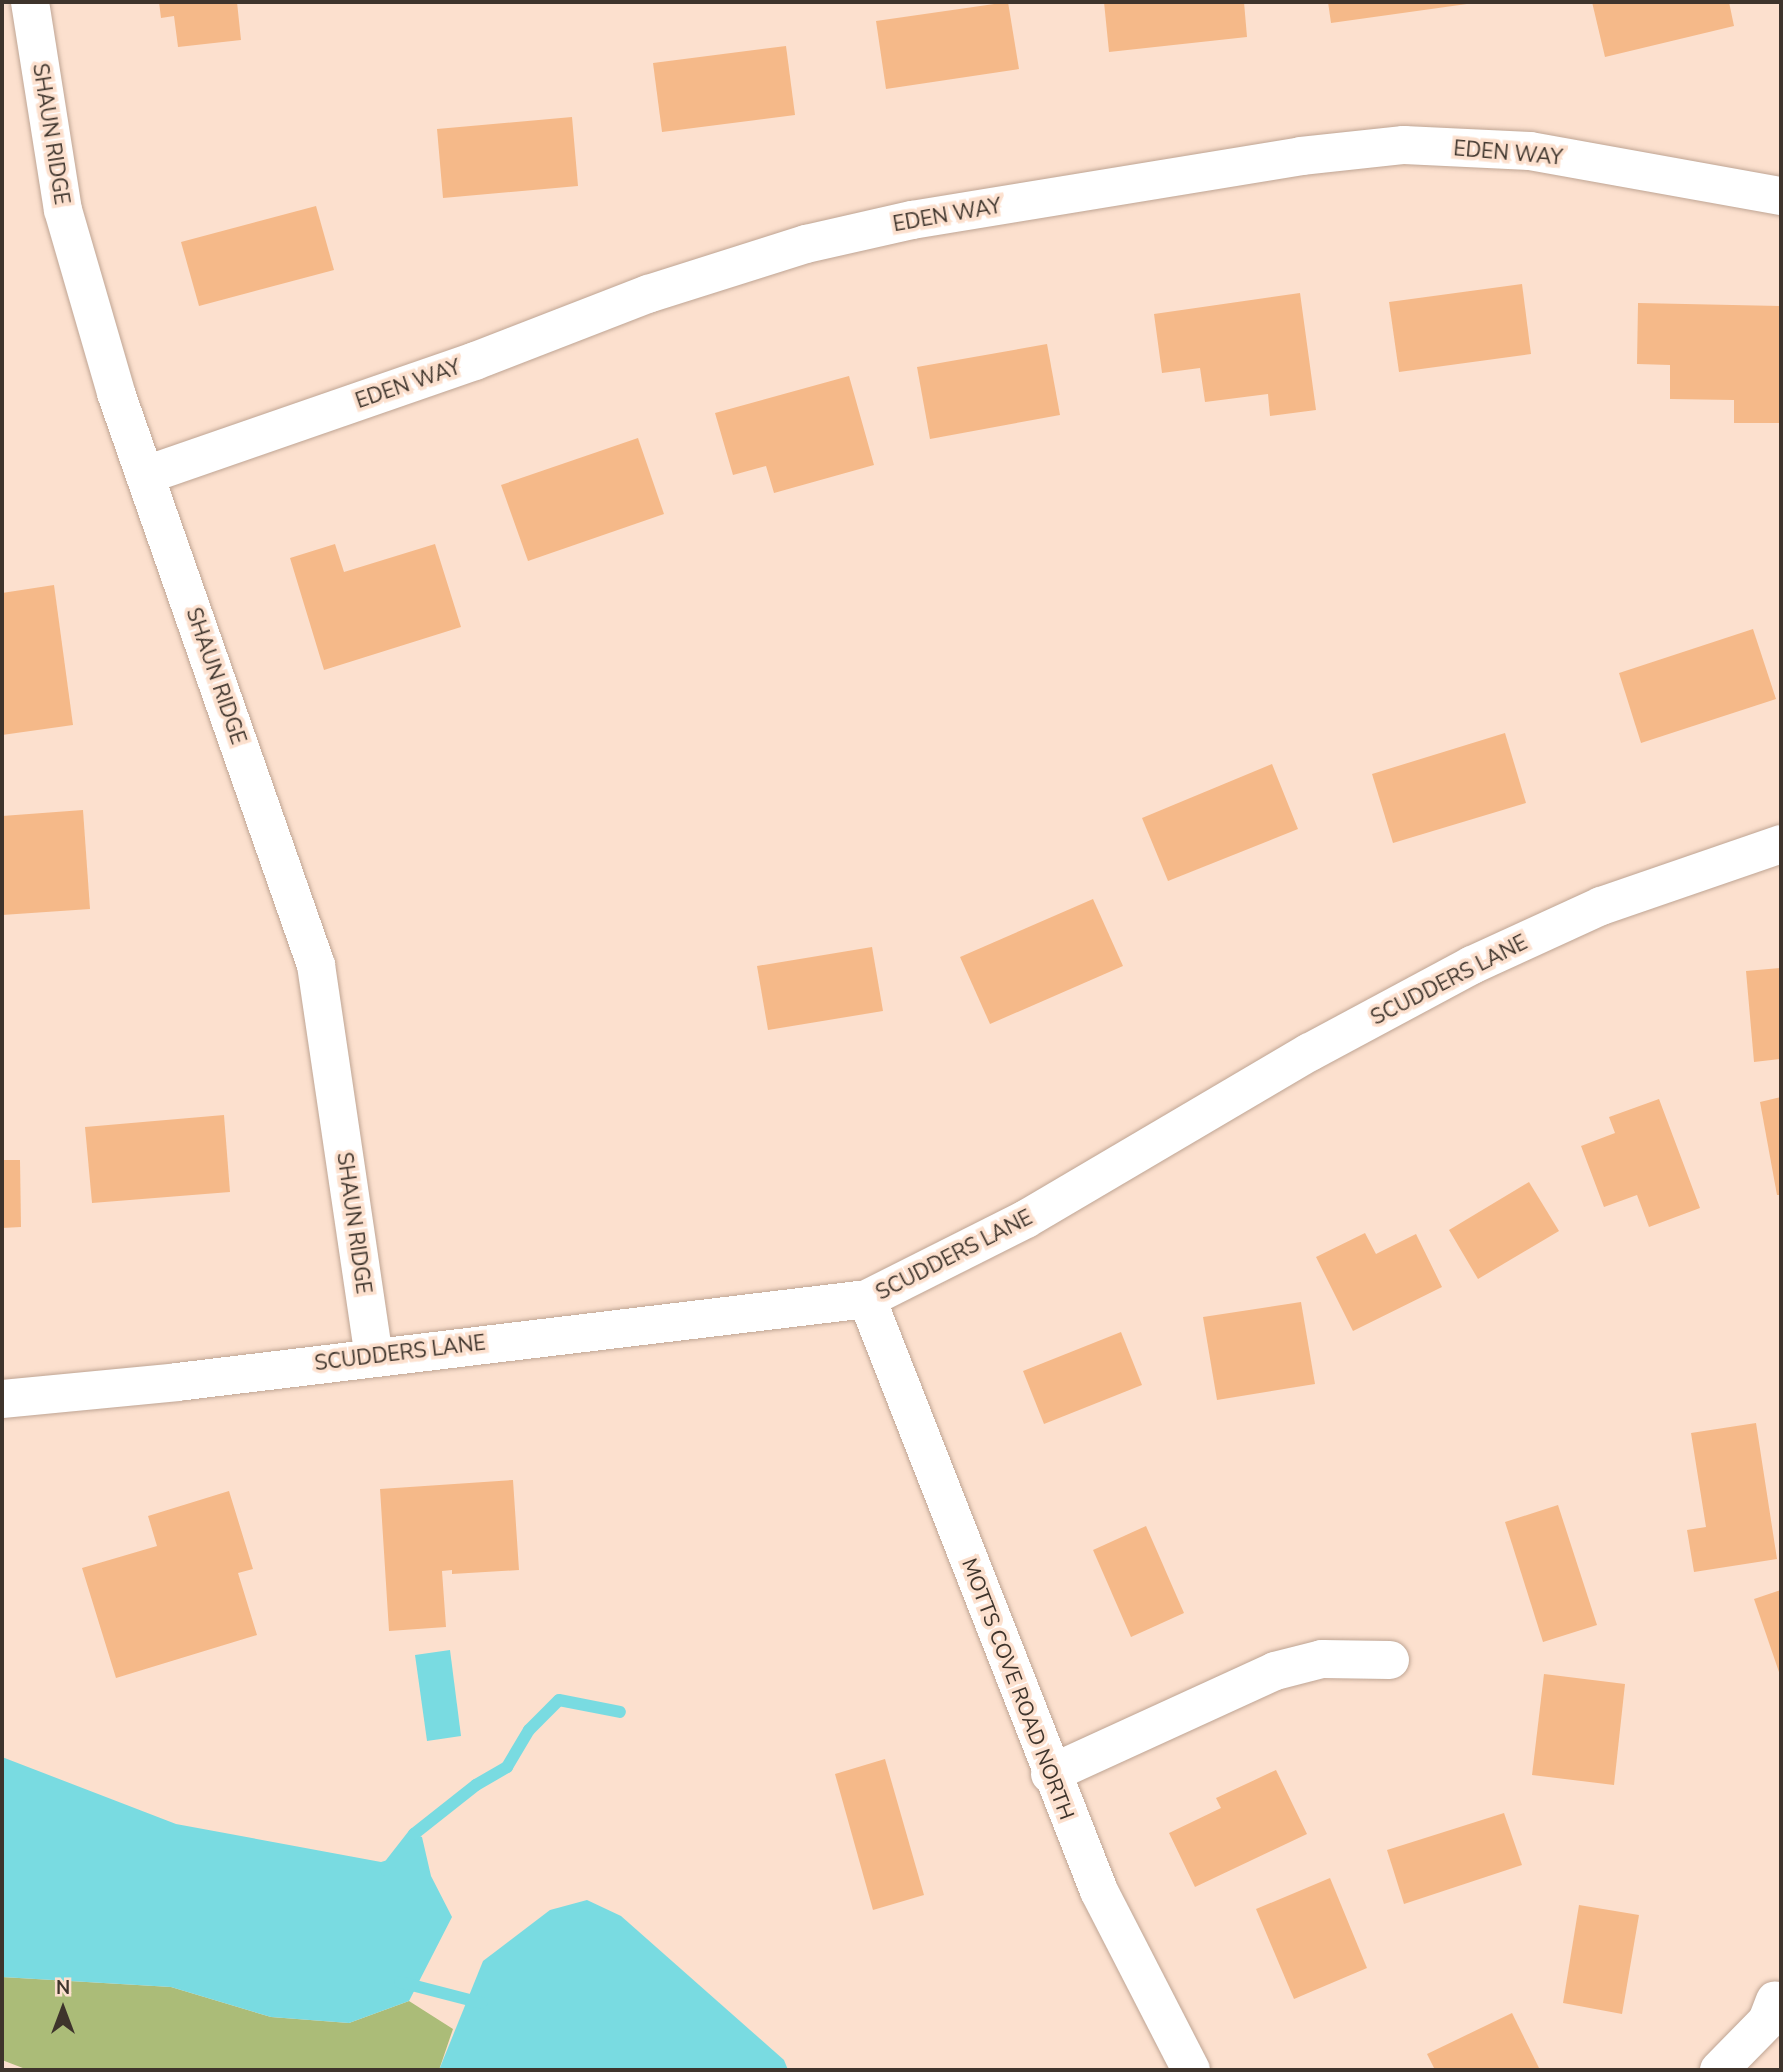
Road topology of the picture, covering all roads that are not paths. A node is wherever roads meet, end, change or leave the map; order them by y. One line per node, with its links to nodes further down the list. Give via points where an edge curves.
1 (30, 2): 3 (street, SHAUN RIDGE, via 63,210 116,393)
2 (1781, 196): 3 (street, EDEN WAY, via 1530,151 1404,145 1300,156 912,220 806,244 648,294 475,361)
3 (146, 475): 6 (street, SHAUN RIDGE, via 316,965)
4 (1781, 844): 5 (street, SCUDDERS LANE, via 1601,906 1472,965 1310,1052 1026,1219)
5 (867, 1299): 6 (street, SCUDDERS LANE); 9 (street, MOTTS COVE ROAD NORTH)
6 (374, 1356): 7 (street, SCUDDERS LANE)
7 (2, 1399)
8 (1391, 1660): 9 (street, via 1322,1659 1275,1671)
9 (1050, 1774): 11 (street, MOTTS COVE ROAD NORTH, via 1105,1903)
10 (1775, 2000): 12 (street, via 1767,2021)
11 (1191, 2070)
12 (1719, 2070)

